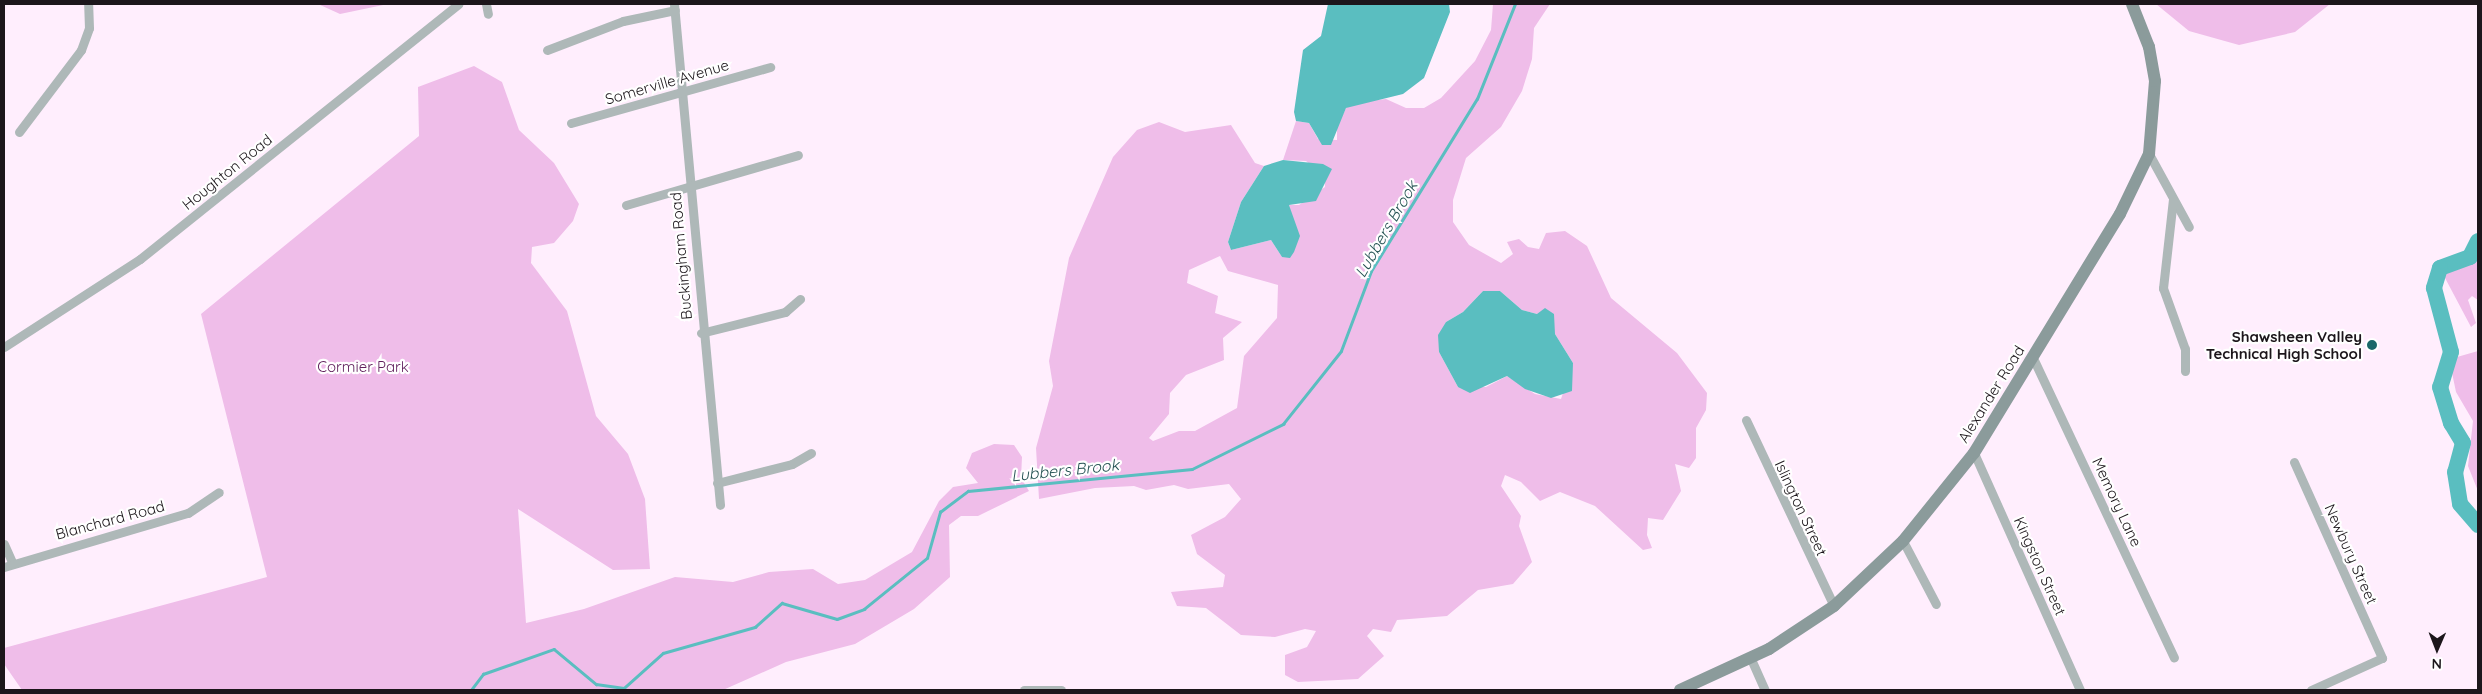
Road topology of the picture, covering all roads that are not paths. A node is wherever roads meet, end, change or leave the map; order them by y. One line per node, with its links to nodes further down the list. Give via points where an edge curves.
1 (88, 4): 11 (street, via 89,28 80,50)
2 (458, 4): 20 (street, Houghton Road, via 140,259)
3 (486, 4): 6 (street)
4 (2132, 4): 12 (street, Alexander Road, via 2149,47 2155,81)
5 (674, 7): 7 (street, via 623,21); 9 (street, Buckingham Road)
6 (488, 14)
7 (547, 50)
8 (770, 67): 9 (street, Somerville Avenue)
9 (681, 94): 10 (street, Somerville Avenue); 14 (street, Buckingham Road)
10 (571, 123)
11 (19, 132)
12 (2149, 154): 15 (street); 21 (street, Alexander Road, via 2124,207)
13 (798, 155): 14 (street)
14 (689, 184): 16 (street); 19 (street, Buckingham Road)
15 (2173, 200): 17 (street); 22 (street, via 2163,288 2185,348)
16 (626, 205)
17 (2189, 227)
18 (800, 299): 19 (street, via 785,312)
19 (701, 333): 27 (street, Buckingham Road)
20 (4, 347)
21 (2033, 358): 25 (street, Alexander Road); 37 (street, Memory Lane)
22 (2185, 371)
23 (1746, 420): 35 (street, Islington Street)
24 (811, 453): 27 (street, via 790,465)
25 (1974, 453): 30 (street, Alexander Road); 42 (street, Kingston Street)
26 (2294, 462): 43 (street, Newbury Street, via 2382,658)
27 (717, 483): 29 (street, Buckingham Road)
28 (219, 492): 32 (street, Blanchard Road, via 190,512)
29 (720, 505)
30 (1903, 541): 34 (street); 35 (street, Alexander Road)
31 (4, 544): 32 (street)
32 (12, 562): 33 (street, Blanchard Road)
33 (4, 567)
34 (1936, 604)
35 (1834, 606): 36 (street, Alexander Road)
36 (1750, 658): 40 (street, Alexander Road); 41 (street)
37 (2174, 658)
38 (1024, 690): 39 (street)
39 (1061, 690)
40 (1680, 690)
41 (1765, 690)
42 (2080, 690)
43 (2311, 690)

